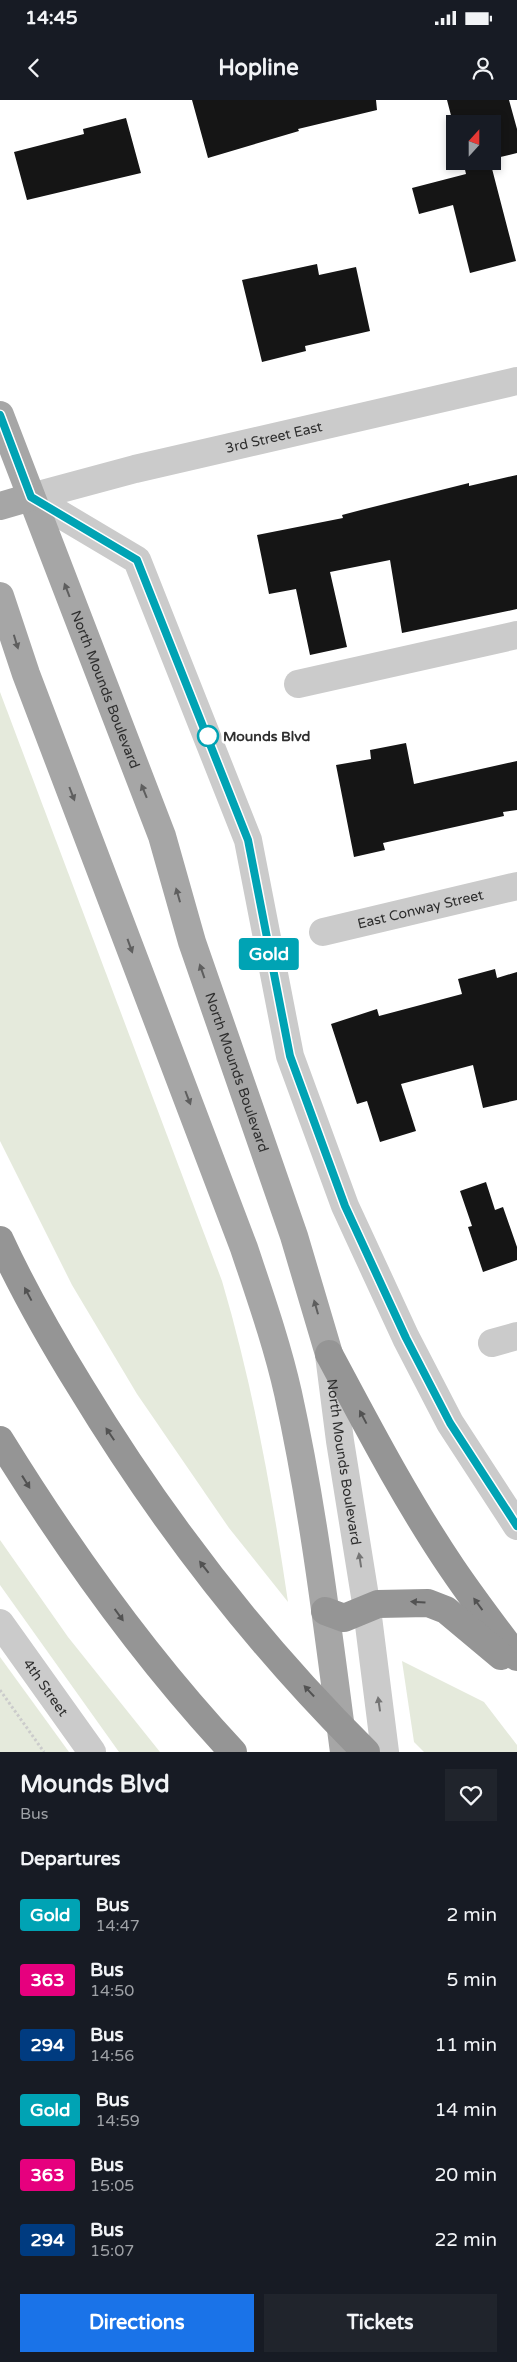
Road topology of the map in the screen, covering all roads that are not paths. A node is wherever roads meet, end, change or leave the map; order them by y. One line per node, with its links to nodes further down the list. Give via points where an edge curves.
1 (517, 381): 3 (street, 3rd Street East, via 134,469)
2 (0, 415): 3 (main road, North Mounds Boulevard)
3 (31, 497): 4 (main road); 11 (main road, North Mounds Boulevard, one-way to 3, via 294,1236 192,942 162,836); 13 (street, via 137,560 248,840 290,1056 345,1206 406,1338 450,1423)
4 (0, 506)
5 (0, 596): 15 (main road, one-way to 15, via 26,674 259,1293 287,1391 304,1468)
6 (517, 635): 7 (street)
7 (298, 684)
8 (517, 886): 9 (street, East Conway Street)
9 (323, 932)
10 (0, 1240): 22 (highway, one-way to 10, via 242,1615 150,1493 58,1350)
11 (329, 1354): 14 (street, North Mounds Boulevard, one-way to 11); 17 (highway, one-way to 11, via 452,1568 416,1511)
12 (0, 1440): 20 (highway, one-way to 20, via 38,1502 128,1628)
13 (517, 1526)
14 (367, 1609): 15 (highway, via 344,1618); 18 (highway, one-way to 14, via 446,1610 428,1602 378,1604); 23 (street, North Mounds Boulevard, one-way to 14)
15 (325, 1611): 21 (main road)
16 (0, 1623): 19 (street, 4th Street)
17 (517, 1658)
18 (517, 1670)
19 (92, 1752)
20 (233, 1752)
21 (344, 1752)
22 (366, 1752)
23 (385, 1752)

